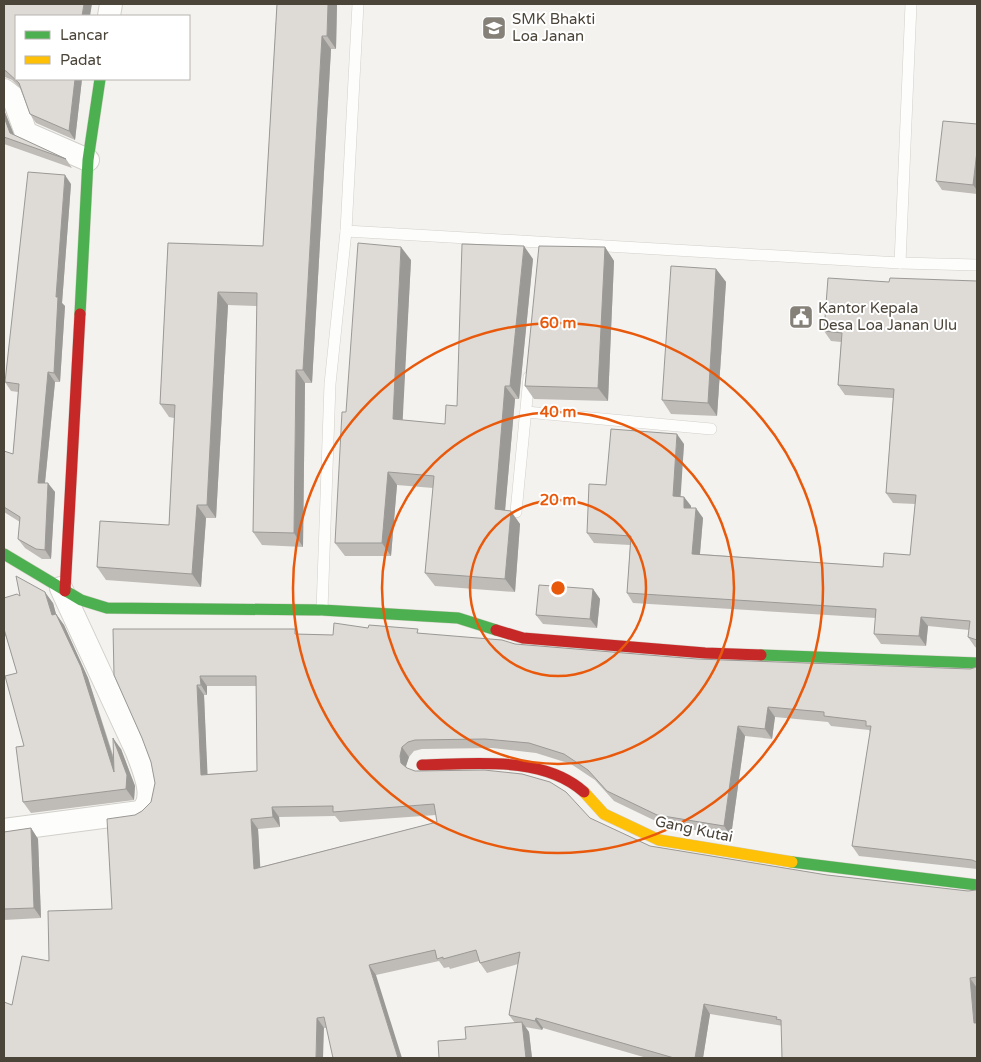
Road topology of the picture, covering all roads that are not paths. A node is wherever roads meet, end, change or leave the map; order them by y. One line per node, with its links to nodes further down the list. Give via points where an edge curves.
1 (358, 4): 6 (lane)
2 (911, 4): 7 (lane)
3 (100, 80): 5 (street)
4 (4, 90): 5 (street, via 13,96 26,133)
5 (88, 160): 14 (street)
6 (346, 231): 7 (lane, via 542,248); 15 (lane, via 330,384)
7 (900, 263): 8 (lane)
8 (977, 265)
9 (531, 362): 10 (lane)
10 (526, 412): 11 (lane); 12 (lane)
11 (711, 429)
12 (516, 512)
13 (4, 554): 14 (street)
14 (63, 589): 15 (street, via 81,600 107,608); 18 (street, via 137,752 145,772 149,800 140,812)
15 (322, 610): 16 (street, via 458,618 524,638 676,650)
16 (977, 663)
17 (422, 765): 19 (street, Gang Kutai, via 492,764 532,768 563,777 583,790 604,814 659,840 827,868)
18 (4, 830)
19 (977, 884)

